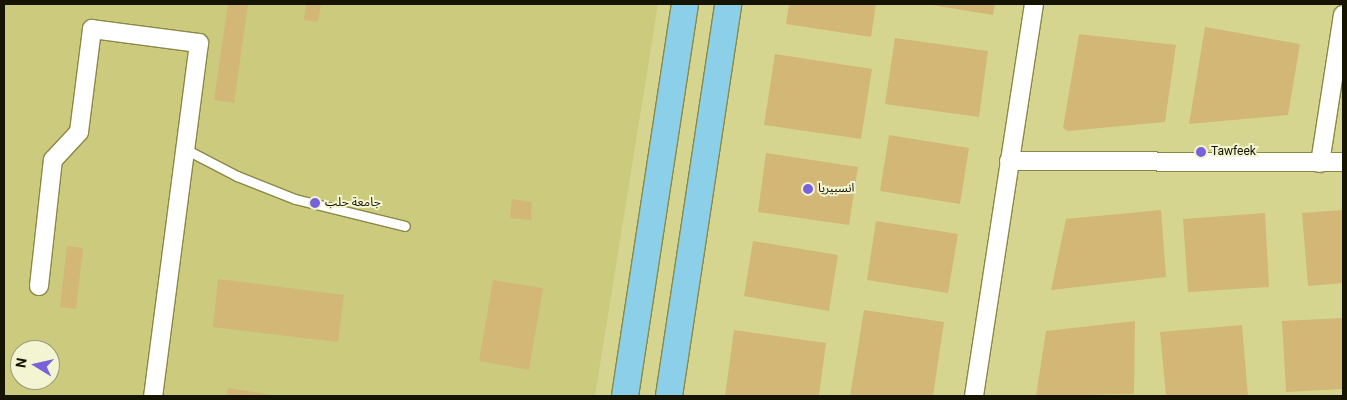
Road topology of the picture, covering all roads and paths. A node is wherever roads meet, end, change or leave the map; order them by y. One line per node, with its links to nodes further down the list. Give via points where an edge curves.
1 (685, 4): 12 (main road)
2 (728, 4): 13 (main road)
3 (1034, 4): 6 (street)
4 (1343, 15): 8 (street)
5 (185, 149): 9 (lane, via 237,176 295,199); 10 (street, via 199,43 92,29 79,132 53,160); 11 (street)
6 (1009, 161): 8 (street); 14 (street)
7 (1343, 162): 8 (street)
8 (1320, 163)
9 (405, 226)
10 (39, 286)
11 (153, 396)
12 (625, 396)
13 (668, 396)
14 (974, 396)

